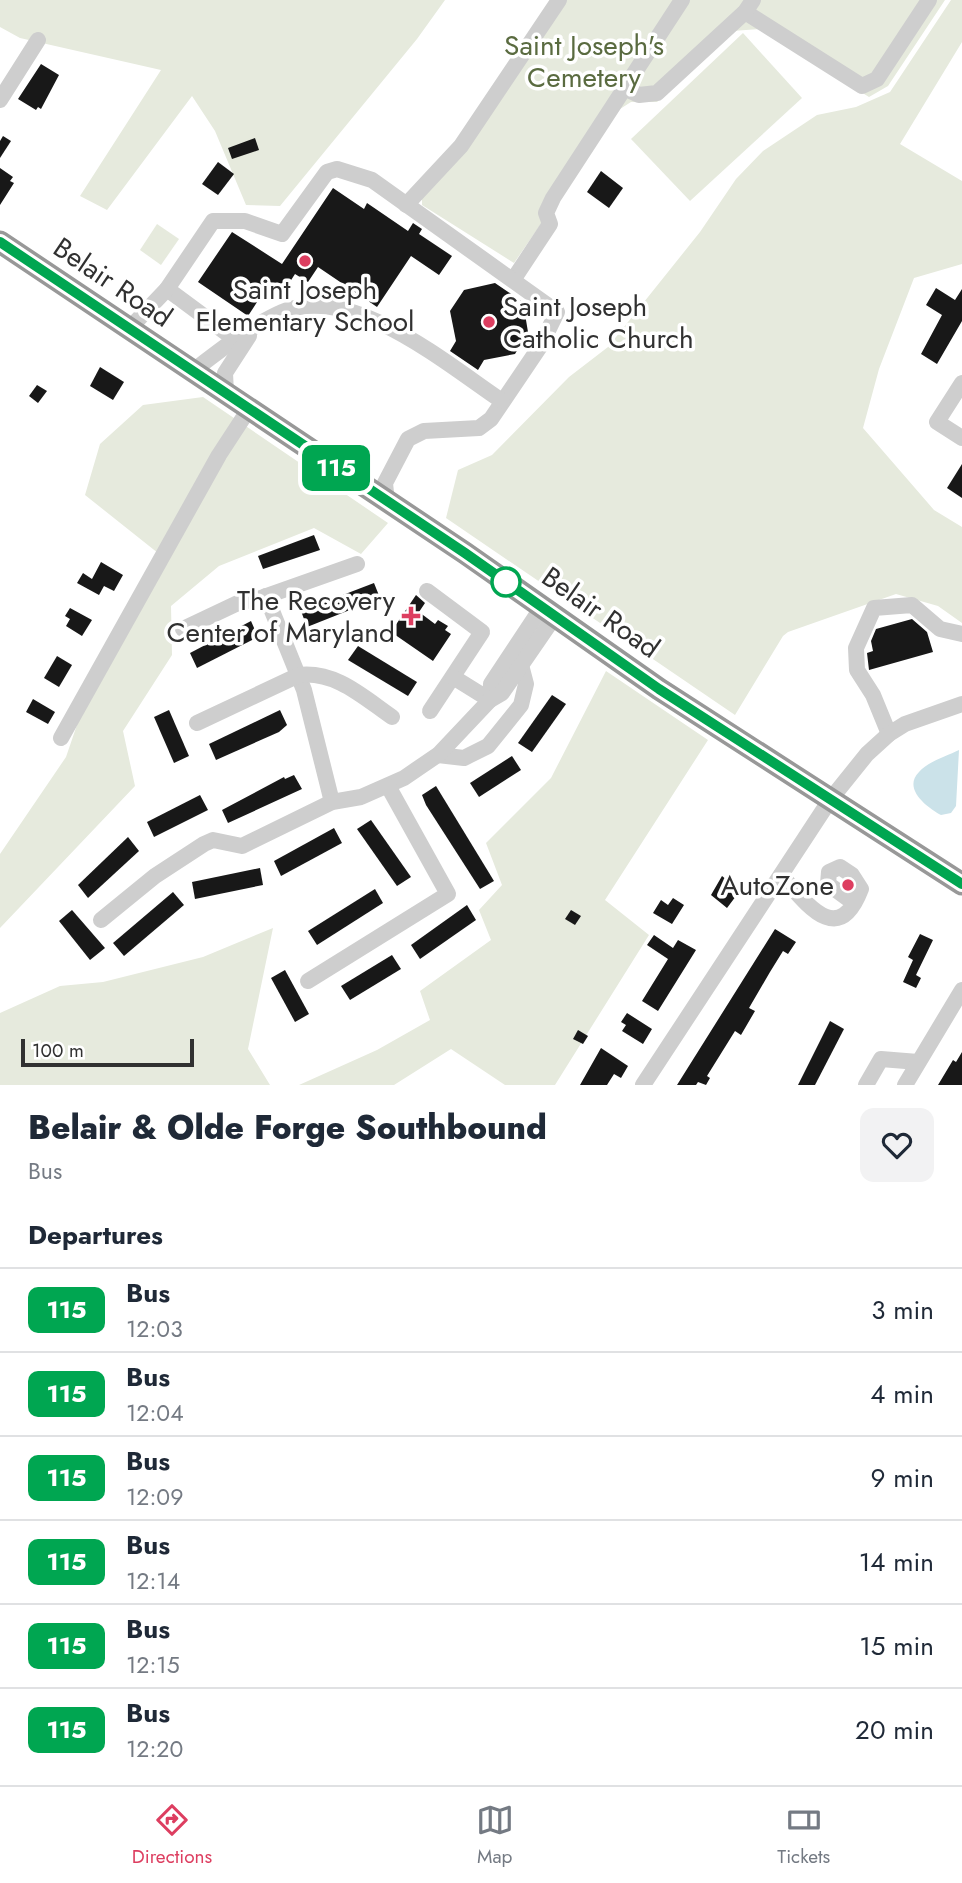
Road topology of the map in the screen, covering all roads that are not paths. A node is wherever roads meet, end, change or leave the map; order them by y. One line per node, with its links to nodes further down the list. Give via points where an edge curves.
1 (559, 0): 8 (street, via 456,153)
2 (682, 0): 6 (street)
3 (929, 0): 4 (street, via 877,79 862,86)
4 (749, 6): 6 (street, via 657,93 639,95)
5 (38, 40): 7 (street)
6 (624, 88): 10 (street, via 553,198 546,213 550,224)
7 (0, 100)
8 (406, 205): 10 (street); 11 (street, via 372,180 337,169 327,172 282,234 245,221 213,221)
9 (0, 242): 12 (highway, Belair Road)
10 (513, 280): 18 (street, via 557,312 541,345)
11 (167, 289): 12 (street); 14 (street)
12 (130, 329): 15 (highway, Belair Road)
13 (254, 330): 14 (street); 17 (street, via 225,373); 18 (street, via 283,312 307,306 357,313 397,332)
14 (236, 340): 15 (street)
15 (193, 371): 17 (highway, Belair Road)
16 (962, 383): 20 (street, via 937,422)
17 (226, 393): 19 (highway, Belair Road)
18 (502, 401): 21 (street, via 479,428 424,431 408,439 386,483)
19 (249, 408): 21 (highway, Belair Road); 37 (street)
20 (962, 438)
21 (387, 502): 25 (highway, Belair Road)
22 (358, 564): 24 (street)
23 (427, 592): 30 (street, via 482,632)
24 (265, 596): 26 (street, via 240,602); 29 (street)
25 (548, 612): 28 (street); 31 (street, via 491,684); 40 (highway, Belair Road)
26 (183, 629)
27 (962, 634): 36 (street, via 940,629 912,605 874,608 856,648 857,670 873,695)
28 (521, 665): 31 (street, via 502,693); 38 (street, via 526,684 520,705 488,746 464,758)
29 (299, 675): 34 (street, via 339,681); 35 (street); 41 (street)
30 (453, 677): 31 (street); 33 (street)
31 (490, 700): 38 (street)
32 (962, 704): 36 (street)
33 (430, 711)
34 (392, 717)
35 (197, 723)
36 (888, 734): 40 (street)
37 (61, 738)
38 (438, 755): 39 (street)
39 (388, 786): 41 (street); 46 (street, via 448,894)
40 (831, 800): 42 (street); 43 (highway, Belair Road)
41 (332, 802): 45 (street, via 242,846 213,840 204,844)
42 (781, 875): 44 (street, via 807,904 829,919 846,915); 49 (street)
43 (962, 884)
44 (854, 903)
45 (101, 920)
46 (308, 981)
47 (962, 990): 48 (street)
48 (918, 1062): 50 (street, via 881,1059); 51 (street)
49 (643, 1085)
50 (866, 1085)
51 (905, 1085)

